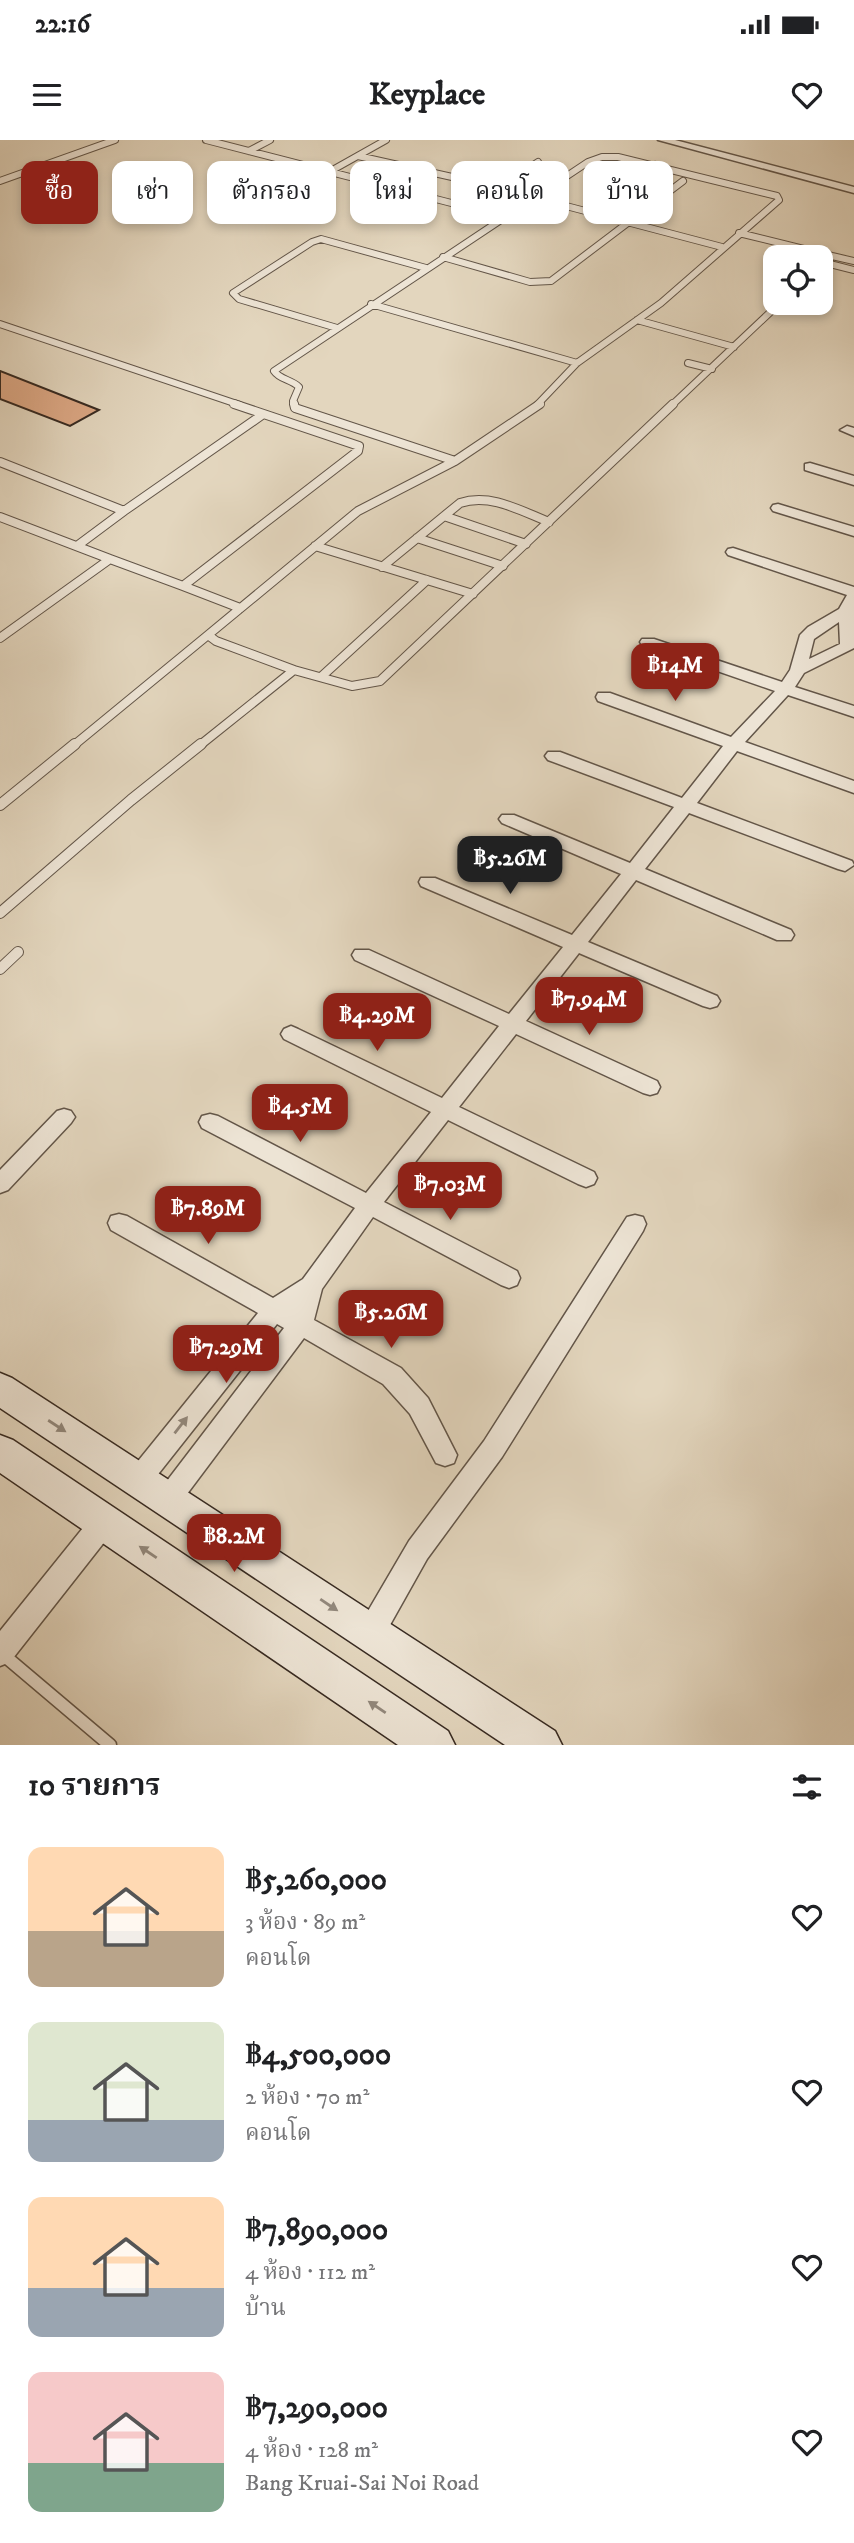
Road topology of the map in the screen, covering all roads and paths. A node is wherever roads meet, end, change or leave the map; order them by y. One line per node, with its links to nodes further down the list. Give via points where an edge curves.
1 (116, 140): 15 (lane)
2 (206, 140): 6 (lane)
3 (270, 140): 6 (lane)
4 (386, 140): 7 (lane)
5 (670, 141): 17 (street)
6 (249, 151): 8 (lane)
7 (358, 156): 11 (lane); 14 (lane)
8 (286, 161)
9 (591, 161): 10 (lane, via 603,157)
10 (629, 161)
11 (336, 169)
12 (673, 170): 23 (lane, via 777,196 779,200)
13 (336, 175): 19 (lane)
14 (451, 177)
15 (0, 181)
16 (683, 181): 18 (lane)
17 (853, 188)
18 (673, 189)
19 (451, 203)
20 (490, 224): 27 (lane)
21 (627, 224): 27 (lane, via 551,281 530,282)
22 (637, 224): 25 (lane)
23 (739, 233): 24 (lane); 25 (lane)
24 (788, 245)
25 (722, 247): 34 (lane)
26 (833, 256): 28 (lane)
27 (443, 257): 30 (lane)
28 (854, 261)
29 (833, 266): 31 (lane)
30 (426, 268): 32 (lane); 36 (lane, via 321,239 233,293 239,299)
31 (854, 270)
32 (371, 304): 36 (lane); 38 (lane)
33 (767, 315): 37 (lane)
34 (637, 320): 37 (lane); 38 (lane)
35 (0, 324): 41 (lane)
36 (337, 328): 43 (lane, via 274,371 299,387 295,408)
37 (734, 347): 40 (lane)
38 (577, 363): 43 (lane, via 542,402)
39 (688, 363): 40 (lane)
40 (712, 369): 50 (lane)
41 (262, 415): 47 (lane); 61 (lane, via 352,443 359,446 358,451)
42 (0, 461): 47 (lane)
43 (455, 461): 55 (lane, via 358,511)
44 (810, 467): 45 (street)
45 (854, 481)
46 (778, 508): 51 (street)
47 (124, 511): 54 (lane)
48 (444, 516): 50 (lane, via 469,498); 52 (lane); 53 (lane)
49 (0, 517): 54 (lane)
50 (550, 522): 53 (lane)
51 (854, 532)
52 (417, 538): 58 (lane); 59 (lane)
53 (526, 544): 58 (lane)
54 (77, 546): 57 (lane)
55 (315, 546): 59 (lane); 64 (lane)
56 (733, 552): 62 (street)
57 (110, 559): 61 (lane); 67 (lane)
58 (503, 566): 63 (lane)
59 (383, 567): 60 (lane)
60 (426, 580): 63 (lane); 71 (lane)
61 (183, 586): 64 (lane)
62 (854, 593): 65 (street)
63 (473, 594): 71 (lane, via 380,681 352,686)
64 (240, 608): 66 (lane)
65 (845, 612): 70 (street, via 806,638); 70 (street, via 847,647)
66 (208, 635): 69 (lane); 78 (lane)
67 (0, 638)
68 (648, 642): 72 (street)
69 (294, 670): 71 (lane); 84 (lane, via 131,800)
70 (798, 670): 72 (street)
71 (321, 677)
72 (786, 688): 74 (street); 75 (street)
73 (604, 697): 75 (street)
74 (854, 712)
75 (733, 745): 77 (street); 79 (street)
76 (554, 756): 79 (street)
77 (854, 788)
78 (0, 805)
79 (686, 805): 81 (street); 82 (street)
80 (508, 819): 82 (street)
81 (845, 865)
82 (635, 871): 85 (street); 86 (street)
83 (428, 882): 86 (street)
84 (0, 913)
85 (784, 935)
86 (576, 946): 90 (street); 91 (street)
87 (18, 952): 89 (lane)
88 (362, 955): 91 (street)
89 (0, 969)
90 (710, 1001)
91 (512, 1025): 93 (street); 94 (street)
92 (291, 1034): 94 (street)
93 (650, 1087)
94 (445, 1110): 97 (street); 99 (street)
95 (64, 1117): 98 (street)
96 (210, 1122): 99 (street)
97 (586, 1178)
98 (0, 1184)
99 (370, 1204): 102 (street); 103 (street)
100 (120, 1223): 104 (street)
101 (635, 1224): 111 (street, via 493,1449 418,1550)
102 (509, 1278)
103 (311, 1286): 104 (street); 105 (street)
104 (275, 1308): 105 (street); 109 (street, one-way to 104)
105 (302, 1324): 108 (street, via 392,1376 419,1406); 109 (street)
106 (0, 1389): 109 (main road, one-way to 109)
107 (0, 1452): 110 (main road)
108 (445, 1455)
109 (154, 1488): 111 (main road, one-way to 111)
110 (104, 1522): 112 (street); 114 (main road, one-way to 110)
111 (370, 1632): 115 (main road)
112 (0, 1652): 113 (lane)
113 (110, 1745)
114 (434, 1745)
115 (541, 1745)

